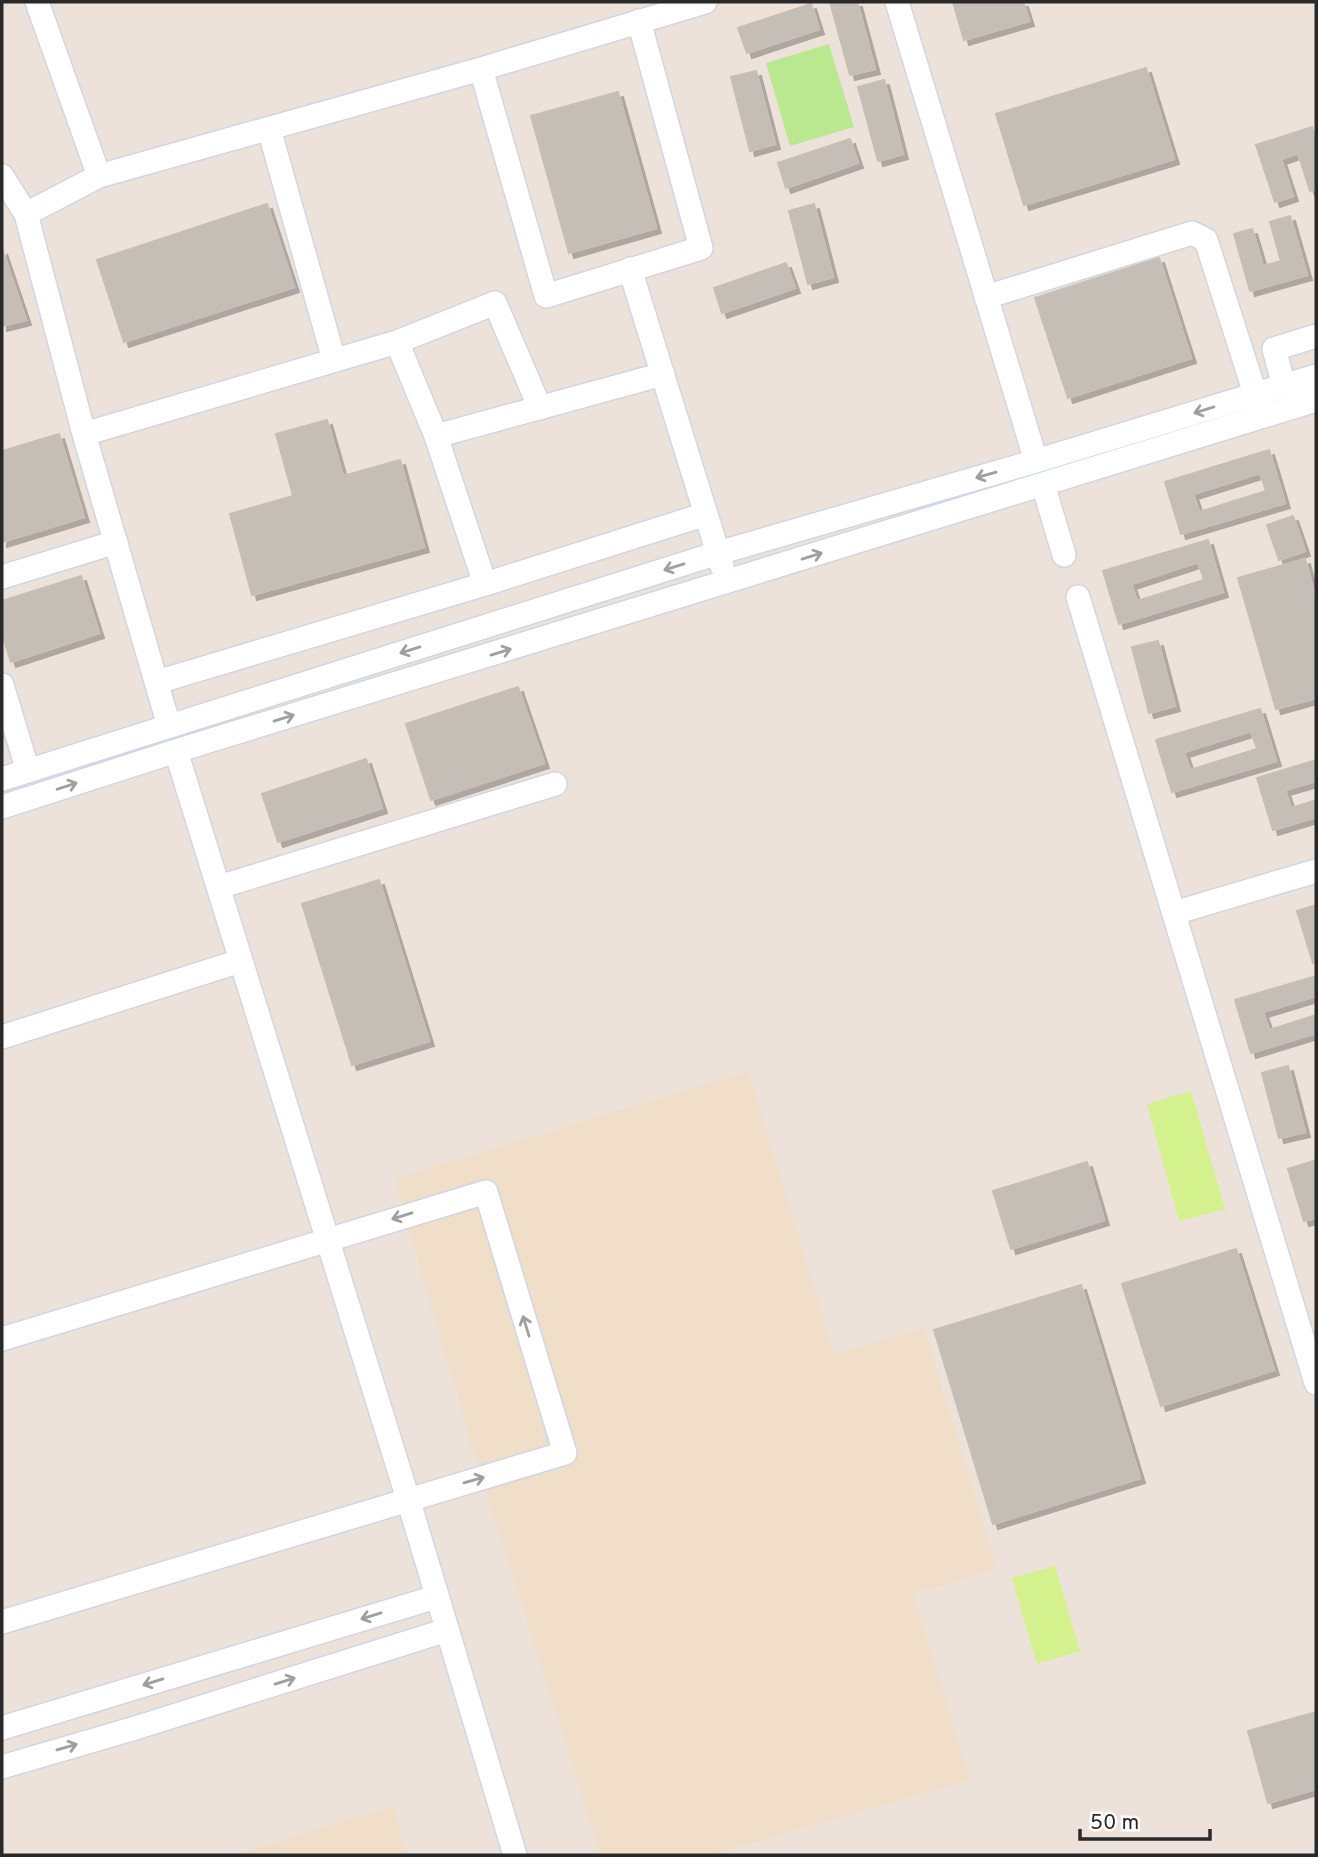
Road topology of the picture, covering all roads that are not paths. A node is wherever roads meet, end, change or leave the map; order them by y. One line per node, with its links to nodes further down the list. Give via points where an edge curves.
1 (37, 2): 8 (street)
2 (705, 2): 4 (street)
3 (897, 2): 11 (street)
4 (639, 21): 5 (street); 10 (street, via 701,247)
5 (481, 69): 6 (street); 10 (street, via 546,296)
6 (269, 129): 8 (street); 14 (street)
7 (2, 176): 9 (street)
8 (99, 176): 9 (street)
9 (26, 214): 22 (street)
10 (630, 269): 15 (street)
11 (986, 297): 18 (street, via 1192,233 1206,240); 24 (street)
12 (1316, 336): 17 (street, via 1274,349)
13 (397, 342): 14 (street); 20 (street, via 495,303); 23 (street)
14 (334, 360): 22 (street)
15 (663, 374): 20 (street); 26 (street)
16 (1316, 376): 17 (street)
17 (1284, 386): 18 (street)
18 (1255, 394): 21 (street); 24 (street, one-way to 24)
19 (1315, 405): 21 (street)
20 (540, 408): 23 (street)
21 (1262, 417): 25 (street)
22 (84, 434): 27 (street)
23 (436, 436): 34 (street)
24 (1036, 461): 28 (street, one-way to 28)
25 (1043, 484): 30 (street); 31 (street, one-way to 25)
26 (706, 514): 29 (street); 34 (street)
27 (116, 542): 32 (street); 36 (street)
28 (759, 542): 29 (street); 31 (street)
29 (718, 553): 33 (street); 38 (street, one-way to 38)
30 (1065, 555)
31 (767, 570): 33 (street)
32 (2, 577)
33 (727, 582): 39 (street, one-way to 33)
34 (485, 584): 36 (street)
35 (1078, 597): 46 (street)
36 (157, 682): 38 (street)
37 (2, 685): 40 (street)
38 (169, 726): 40 (street)
39 (176, 751): 43 (street, one-way to 39); 45 (street)
40 (28, 771): 41 (street)
41 (2, 779)
42 (555, 784): 45 (street)
43 (2, 807)
44 (1316, 871): 46 (street)
45 (219, 887): 47 (street)
46 (1174, 913): 51 (street)
47 (240, 961): 48 (street); 49 (street)
48 (2, 1037)
49 (326, 1239): 50 (street); 52 (street); 52 (street, one-way to 49, via 565,1452 486,1192)
50 (2, 1339)
51 (1316, 1383)
52 (408, 1499): 53 (street); 54 (street)
53 (436, 1597): 55 (street); 56 (street, one-way to 56)
54 (2, 1622)
55 (447, 1630): 57 (street, one-way to 55); 58 (street)
56 (2, 1728)
57 (2, 1766)
58 (515, 1855)

